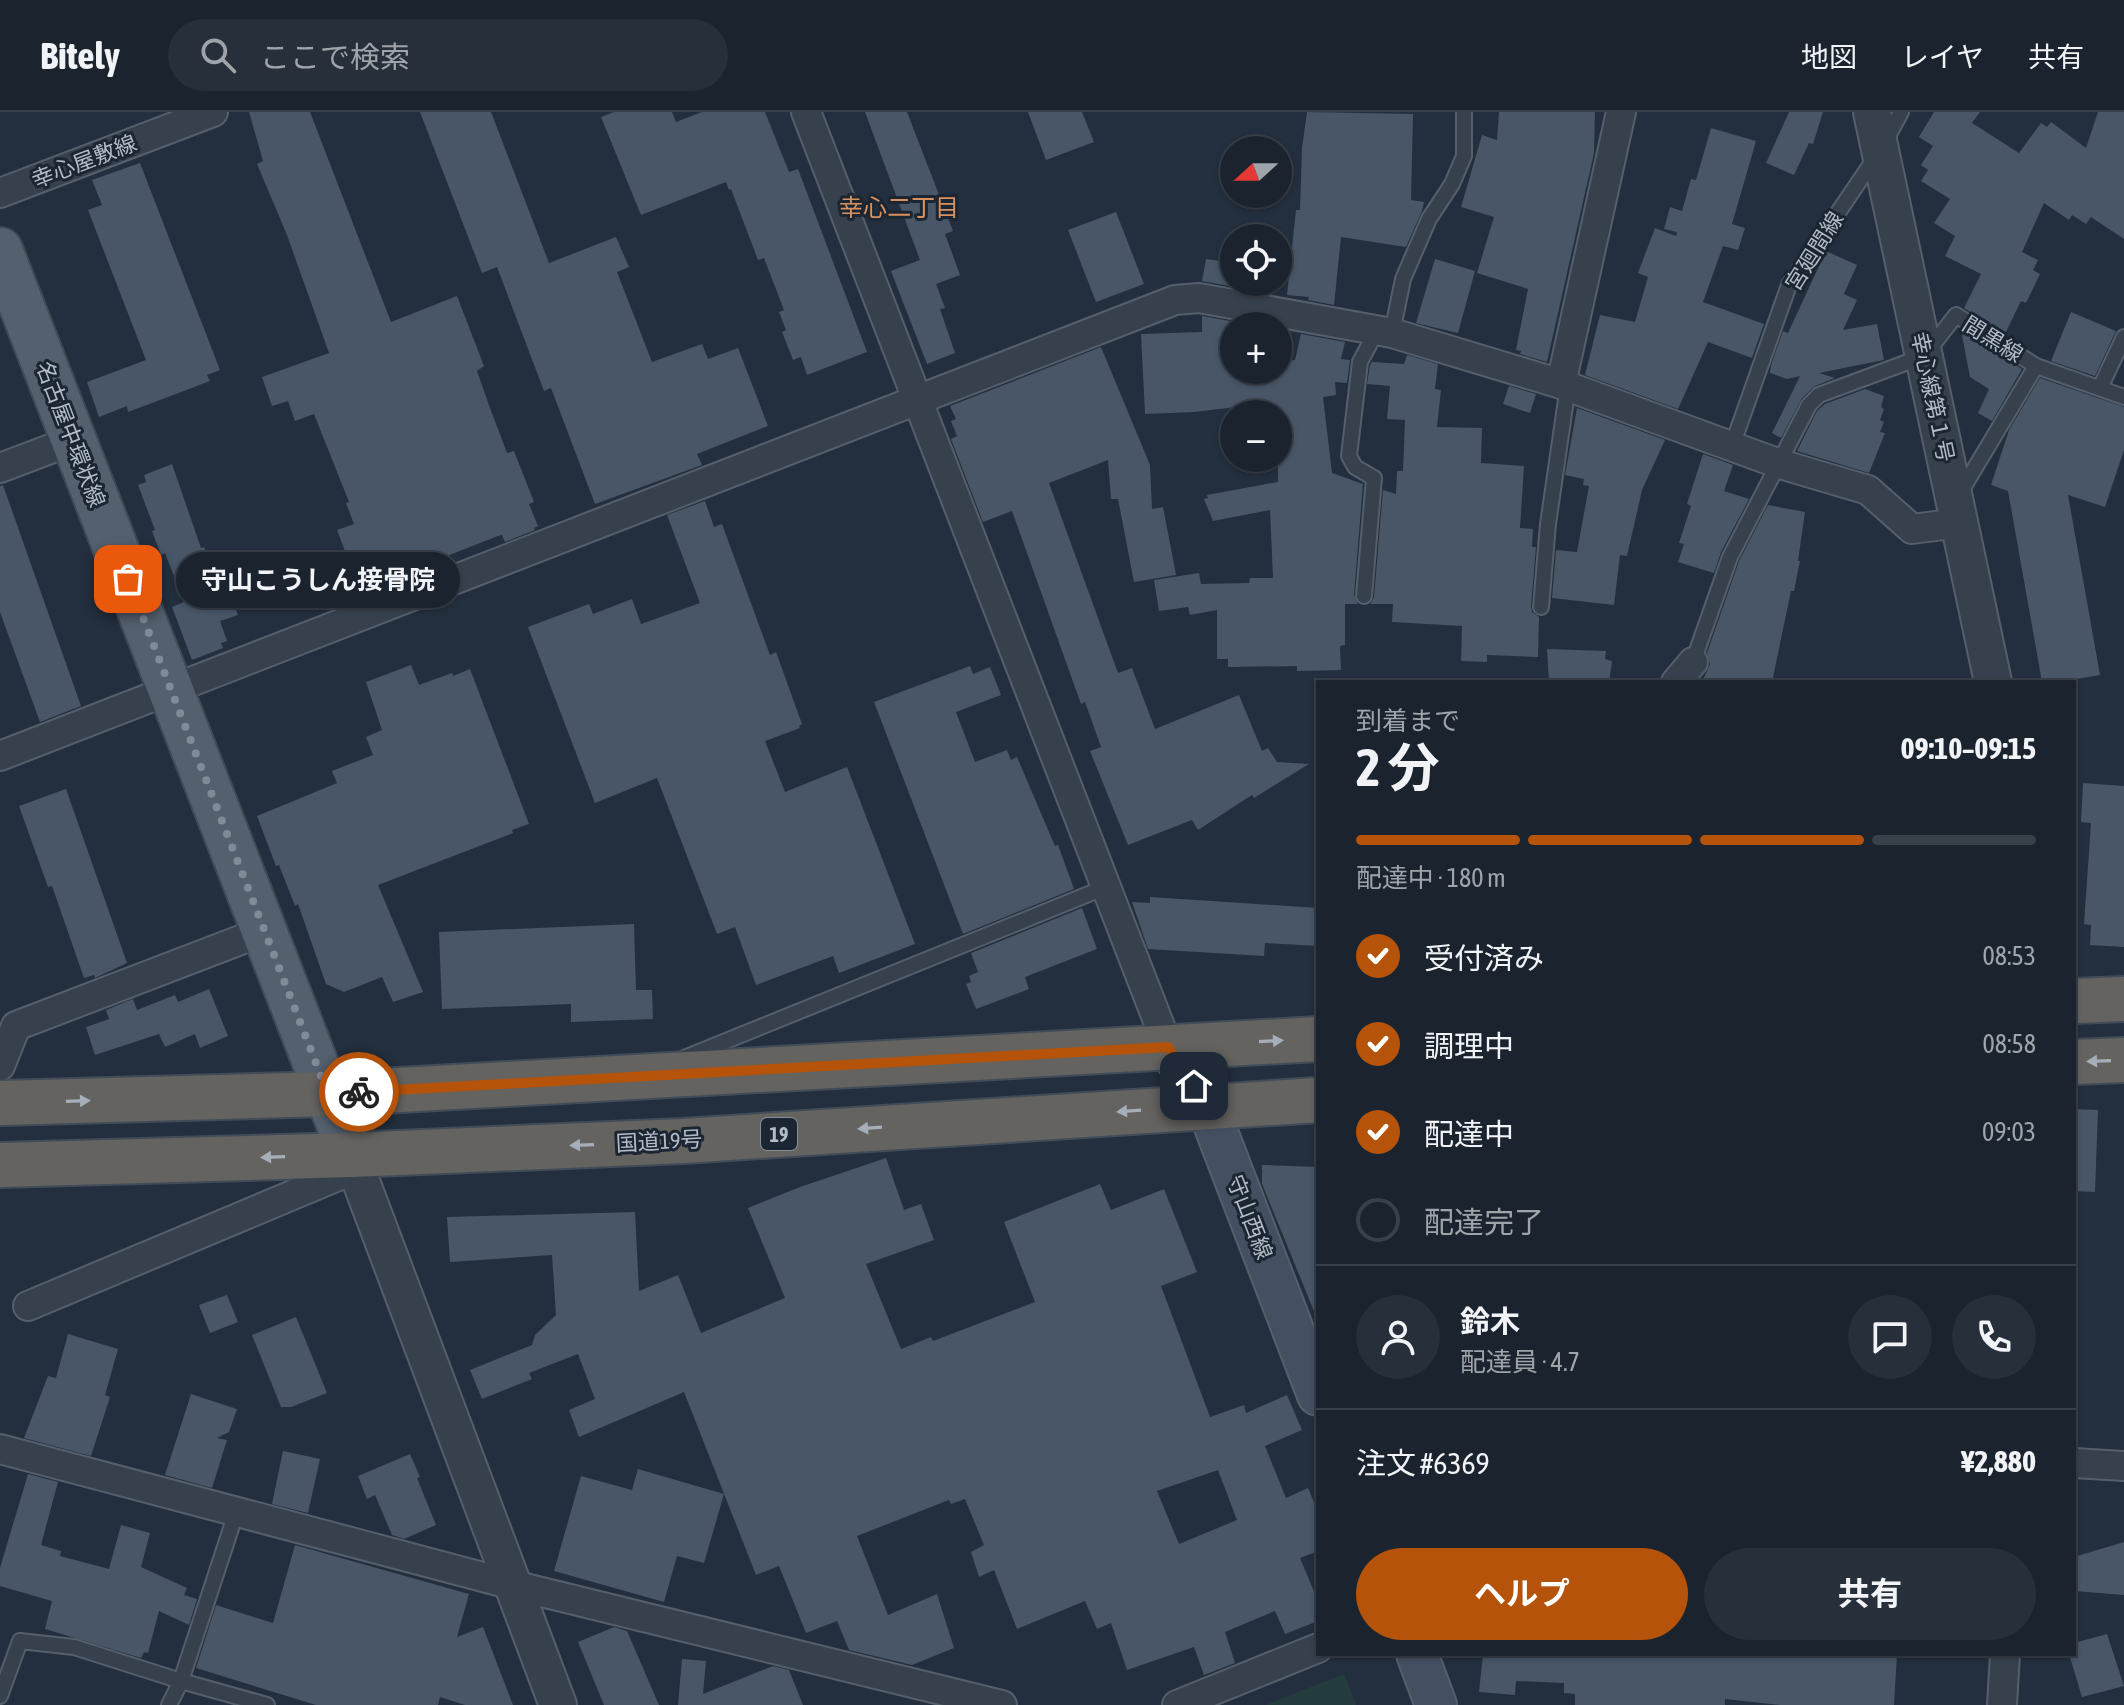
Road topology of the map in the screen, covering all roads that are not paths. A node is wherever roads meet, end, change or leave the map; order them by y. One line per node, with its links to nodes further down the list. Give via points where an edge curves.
1 (213, 112): 8 (street, 幸心屋敷線)
2 (806, 112): 17 (street)
3 (1464, 112): 10 (lane, via 1464,156 1429,219)
4 (1621, 112): 14 (street)
5 (1872, 112): 7 (street, 幸心線第１号)
6 (1901, 112): 7 (lane, 宮廻間線)
7 (1880, 150): 12 (street, 幸心線第１号); 19 (lane, 宮廻間線, via 1789,285)
8 (0, 193)
9 (0, 250): 18 (main road, 名古屋中環状線)
10 (1385, 332): 14 (street); 17 (street, via 1199,298 1175,300); 23 (lane, via 1360,362 1349,456 1355,467 1374,478)
11 (2124, 337): 15 (lane)
12 (1924, 356): 13 (lane, 間黒線, via 1956,315); 20 (lane, via 1819,395); 22 (street, 幸心線第１号)
13 (2036, 366): 15 (lane, 間黒線); 22 (lane)
14 (1565, 385): 19 (street); 24 (lane)
15 (2100, 388): 16 (lane, 間黒線)
16 (2124, 397)
17 (918, 401): 27 (street); 29 (street)
18 (74, 440): 21 (street); 27 (main road, 名古屋中環状線)
19 (1732, 446): 20 (street)
20 (1780, 464): 22 (street, via 1868,490 1912,529); 25 (lane, via 1730,557)
21 (0, 468)
22 (1957, 512): 26 (street, 幸心線第１号)
23 (1364, 596)
24 (1541, 607)
25 (1685, 672)
26 (1993, 680)
27 (171, 690): 28 (street); 30 (main road, 名古屋中環状線)
28 (0, 756)
29 (1106, 887): 34 (street); 38 (lane)
30 (264, 931): 37 (street, via 16,1026); 39 (main road, 名古屋中環状線)
31 (2124, 999): 32 (highway)
32 (2076, 1001)
33 (1316, 1039): 34 (highway, one-way to 33)
34 (1168, 1047): 38 (highway); 42 (main road, 守山西線)
35 (2124, 1060): 36 (highway, one-way to 36)
36 (2076, 1062)
37 (0, 1066)
38 (643, 1075): 39 (highway)
39 (328, 1094): 41 (highway, one-way to 39); 43 (main road, 名古屋中環状線)
40 (1316, 1100): 42 (highway, 国道19号 / 19)
41 (0, 1103)
42 (1207, 1106): 43 (highway, 国道19号 / 19, one-way to 43); 46 (main road, 守山西線)
43 (354, 1162): 44 (highway, 国道19号 / 19, one-way to 44); 45 (street); 51 (street)
44 (0, 1165)
45 (28, 1306)
46 (1316, 1390)
47 (0, 1449): 50 (street)
48 (2076, 1463): 49 (street)
49 (2124, 1466)
50 (237, 1510): 51 (street); 55 (lane)
51 (513, 1585): 57 (street); 60 (street)
52 (1316, 1649): 61 (street)
53 (1418, 1656): 62 (main road)
54 (2005, 1656): 63 (street)
55 (181, 1681): 56 (lane, via 74,1647 20,1641); 58 (lane); 59 (lane)
56 (0, 1696)
57 (554, 1702)
58 (169, 1705)
59 (267, 1705)
60 (1002, 1705)
61 (1177, 1705)
62 (1436, 1705)
63 (2002, 1705)

